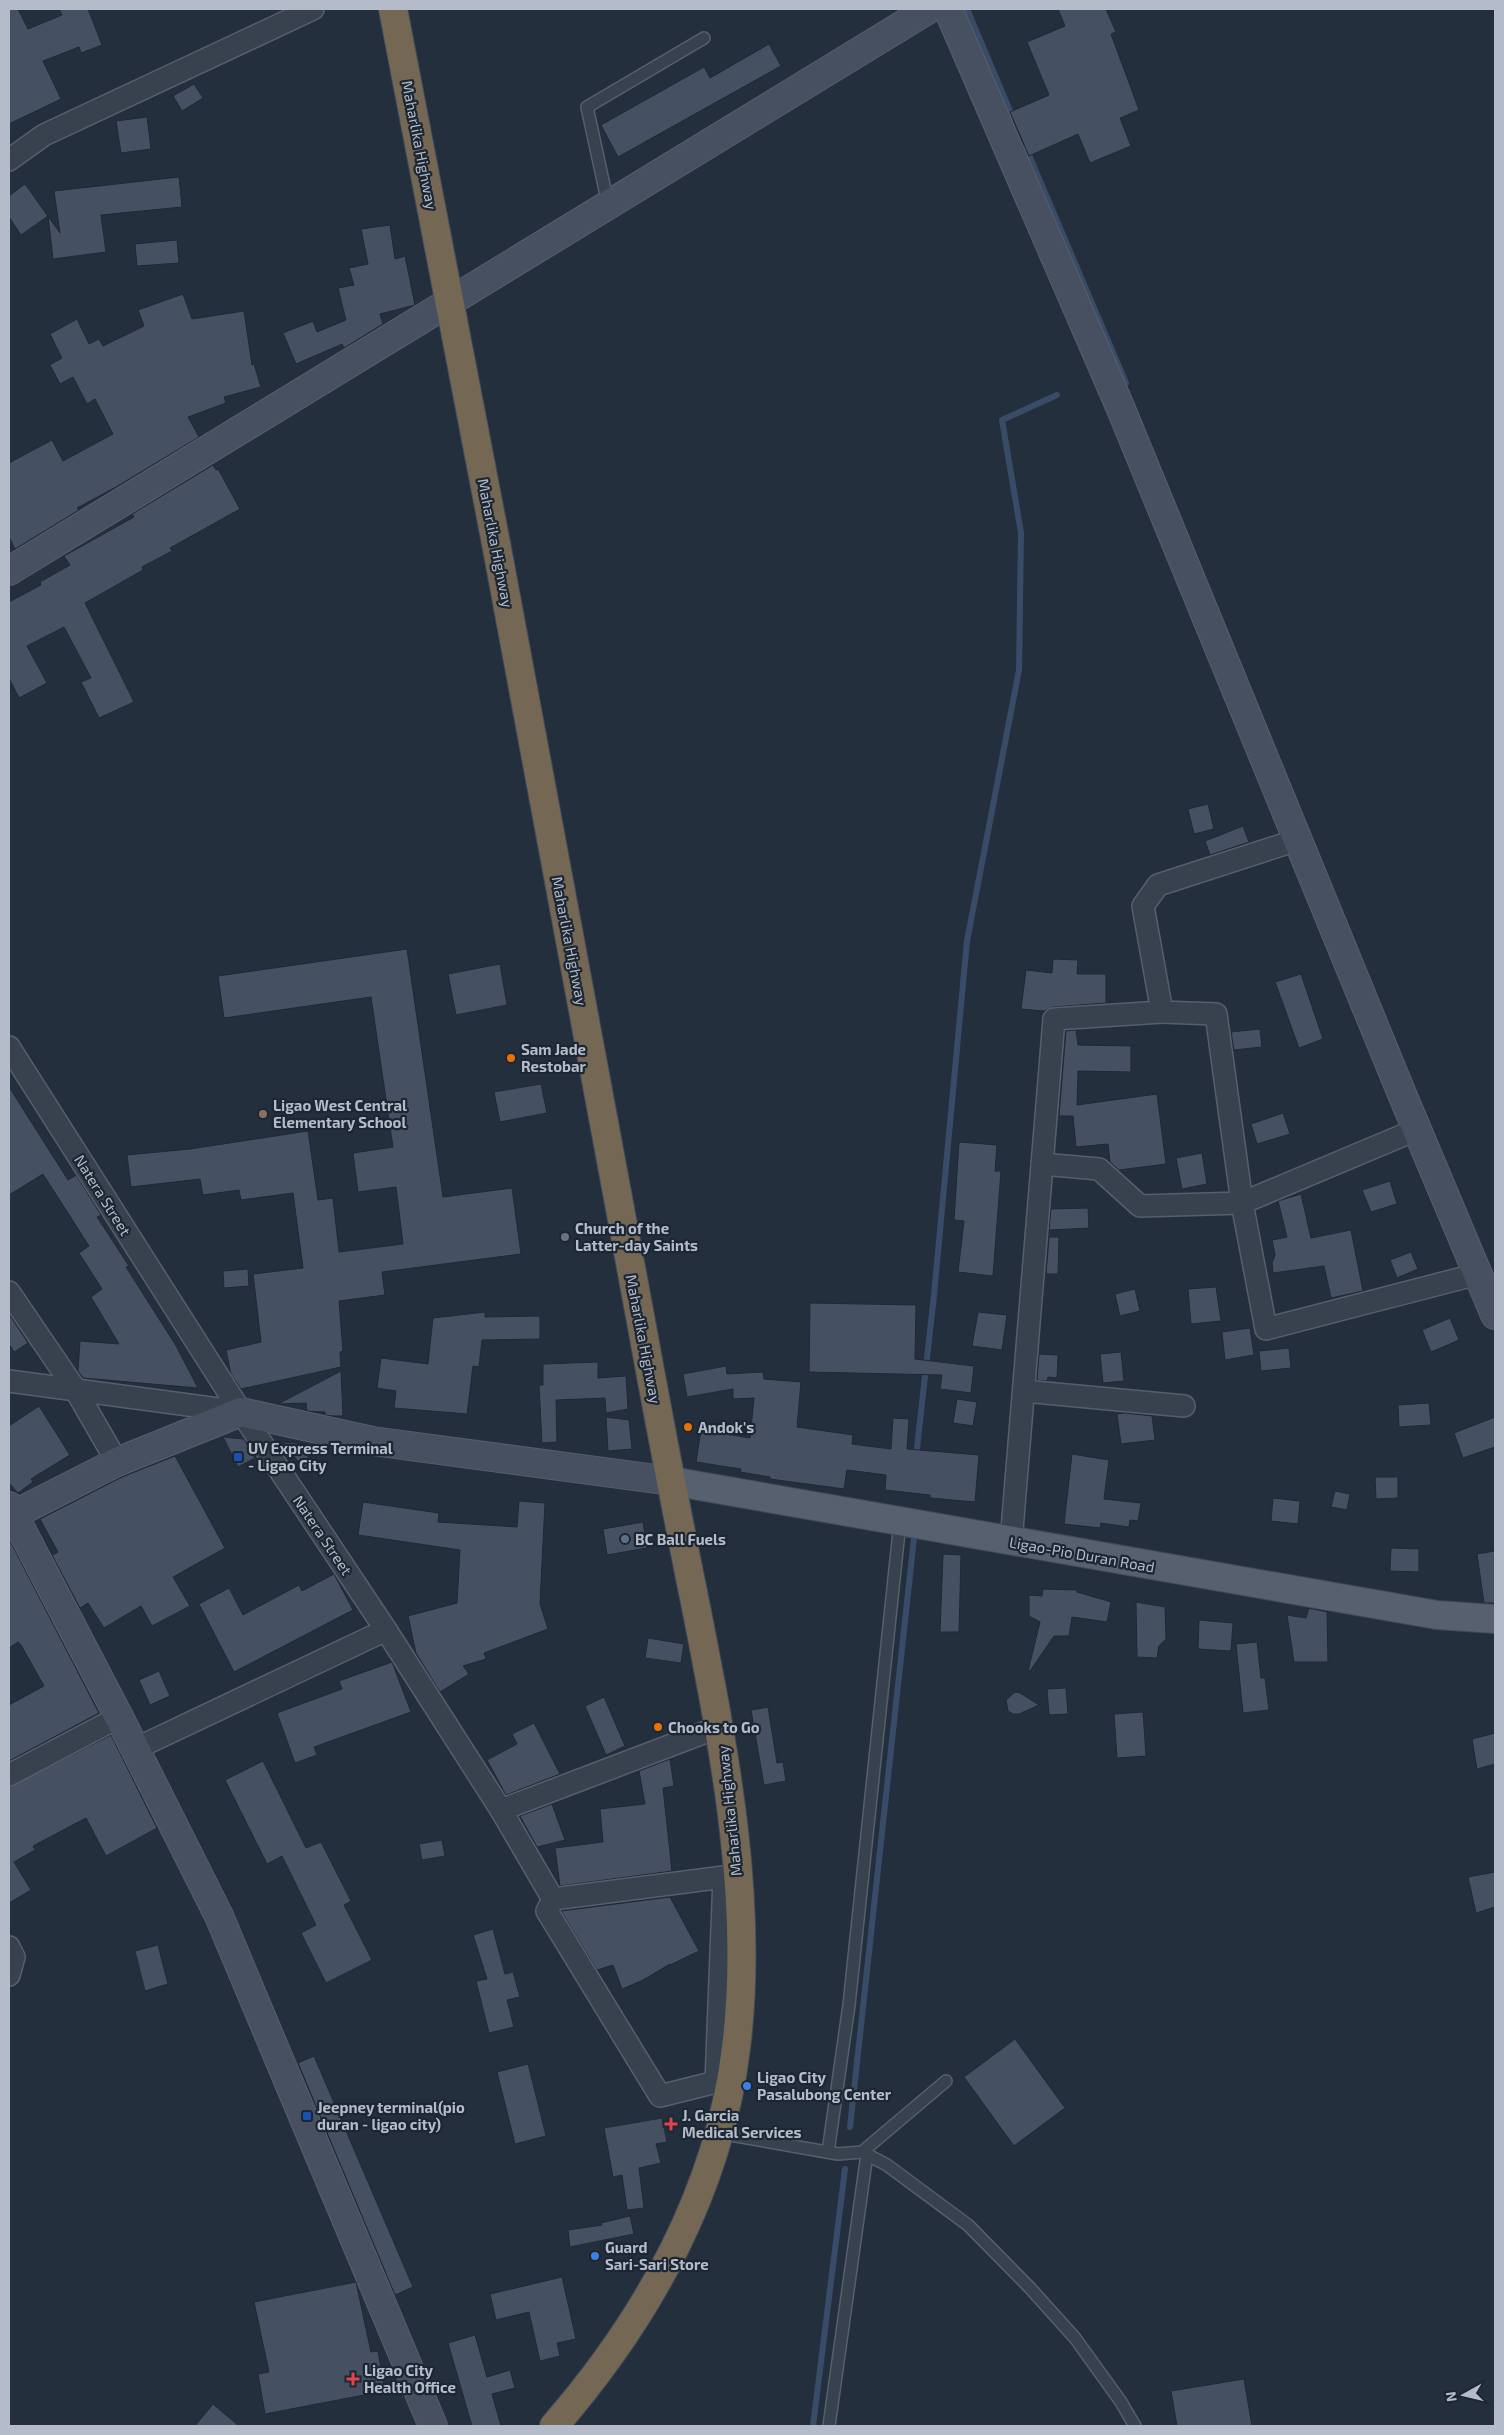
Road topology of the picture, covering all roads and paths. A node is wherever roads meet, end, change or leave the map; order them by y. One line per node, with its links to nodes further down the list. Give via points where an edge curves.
1 (314, 9): 6 (street, via 44,135)
2 (393, 9): 8 (highway, Maharlika Highway)
3 (929, 9): 7 (street)
4 (948, 9): 10 (street, via 1121,409)
5 (704, 38): 7 (lane, via 587,107)
6 (9, 160)
7 (608, 205): 8 (street)
8 (451, 302): 9 (street); 25 (highway, Maharlika Highway)
9 (9, 571)
10 (1297, 840): 11 (street, via 1158,885 1143,906); 13 (street)
11 (1162, 1012): 14 (street, via 1054,1019); 15 (street, via 1216,1014)
12 (9, 1047): 23 (street, Natera Street)
13 (1418, 1129): 15 (street); 16 (street)
14 (1042, 1164): 15 (street, via 1099,1169 1140,1206); 21 (street)
15 (1242, 1203): 16 (street, via 1266,1329)
16 (1478, 1274): 18 (street)
17 (9, 1292): 20 (street)
18 (1495, 1315)
19 (9, 1381): 20 (street)
20 (75, 1389): 23 (street); 24 (street)
21 (1024, 1391): 22 (street); 28 (street)
22 (1184, 1406)
23 (241, 1412): 24 (street); 25 (street, via 372,1441); 30 (street, Natera Street)
24 (117, 1462): 26 (street)
25 (671, 1480): 27 (main road, Ligao-Pio Duran Road); 32 (highway, Maharlika Highway)
26 (10, 1512): 31 (street)
27 (900, 1522): 28 (main road, Ligao-Pio Duran Road); 41 (lane, via 850,1996)
28 (1011, 1542): 29 (main road, Ligao-Pio Duran Road, via 1438,1615)
29 (1495, 1619)
30 (386, 1630): 33 (street); 35 (street, Natera Street)
31 (119, 1716): 33 (street); 34 (street)
32 (719, 1727): 35 (street); 40 (highway, Maharlika Highway, via 729,1793 742,1939 737,2046)
33 (135, 1749): 43 (street, via 219,1916)
34 (9, 1775)
35 (501, 1810): 36 (street, Natera Street)
36 (553, 1899): 36 (street, via 547,1911 660,2096 716,2082 724,1877)
37 (9, 1948): 38 (street, via 14,1957)
38 (9, 1975)
39 (946, 2081): 42 (lane)
40 (719, 2133): 41 (lane); 44 (highway, Maharlika Highway, via 698,2198 667,2268 631,2328 586,2390)
41 (828, 2152): 42 (lane)
42 (865, 2153): 45 (lane); 46 (lane, via 887,2165 974,2232 1075,2338)
43 (433, 2426)
44 (554, 2426)
45 (829, 2426)
46 (1135, 2426)

